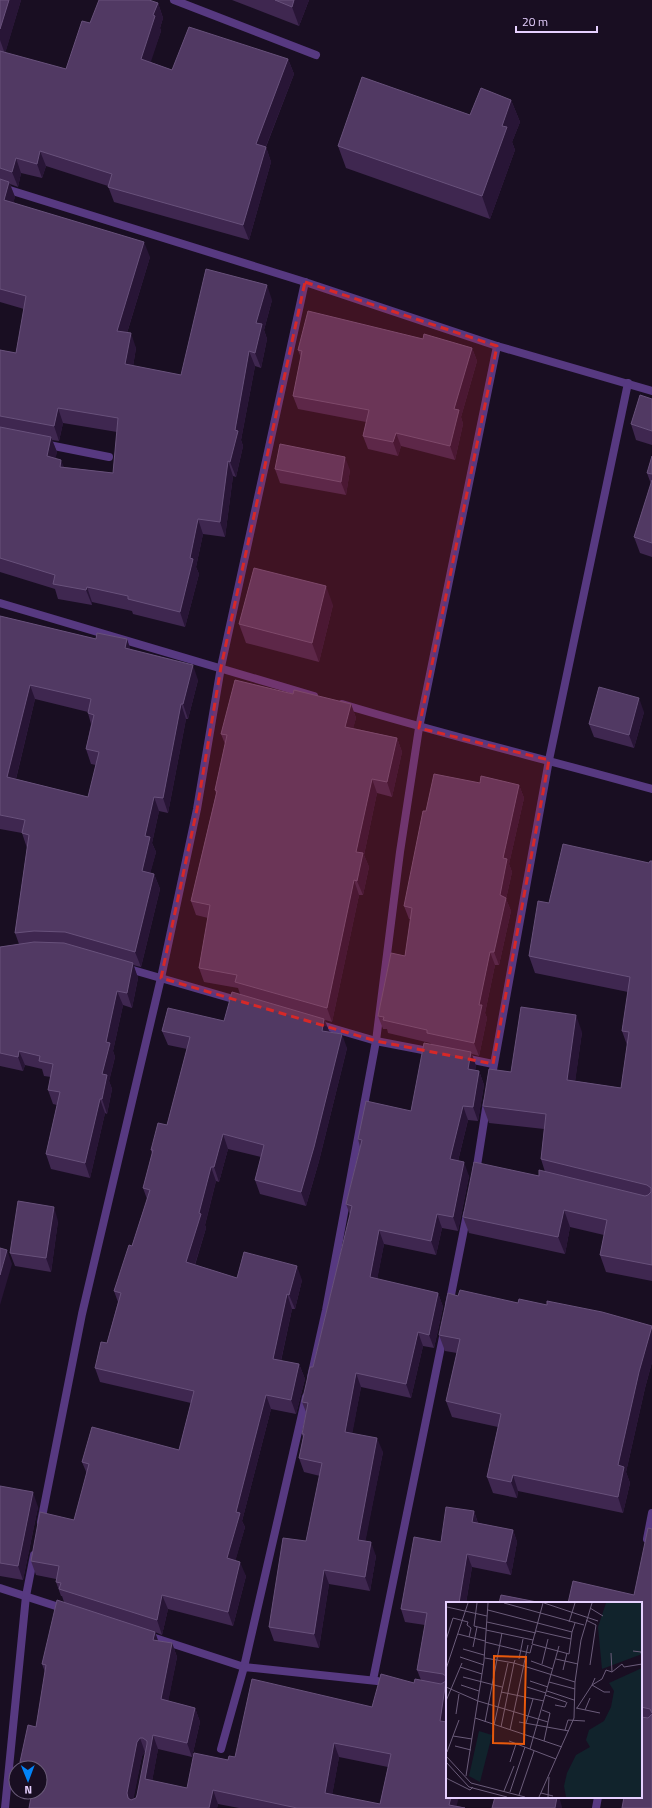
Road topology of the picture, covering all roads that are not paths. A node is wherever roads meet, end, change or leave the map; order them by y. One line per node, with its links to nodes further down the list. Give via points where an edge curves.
1 (177, 0): 2 (street)
2 (316, 55)
3 (0, 186): 4 (street)
4 (305, 282): 5 (street); 11 (street)
5 (497, 346): 6 (street); 14 (street)
6 (628, 383): 7 (street); 15 (street)
7 (652, 391)
8 (39, 443): 9 (street)
9 (109, 456)
10 (0, 603): 11 (street)
11 (221, 667): 12 (street); 18 (street, via 197,809)
12 (320, 698)
13 (335, 702): 14 (street)
14 (419, 728): 15 (street); 21 (street)
15 (549, 760): 16 (street); 24 (street)
16 (652, 789)
17 (116, 965): 18 (street)
18 (161, 978): 19 (street); 28 (street, via 82,1314)
19 (250, 1004)
20 (310, 1022): 21 (street)
21 (376, 1041): 22 (street); 35 (street, via 326,1310)
22 (439, 1053)
23 (454, 1056): 24 (street)
24 (493, 1064): 25 (street, via 481,1166)
25 (474, 1181)
26 (469, 1204): 36 (street)
27 (652, 1513): 30 (street)
28 (39, 1533)
29 (36, 1549): 32 (street)
30 (645, 1550)
31 (0, 1588): 32 (street)
32 (26, 1596): 33 (street); 40 (street)
33 (76, 1612)
34 (141, 1634): 35 (street)
35 (244, 1667): 36 (street); 38 (street)
36 (373, 1680): 37 (street)
37 (388, 1682)
38 (221, 1749)
39 (598, 1798): 41 (street)
40 (5, 1808)
41 (596, 1808)

